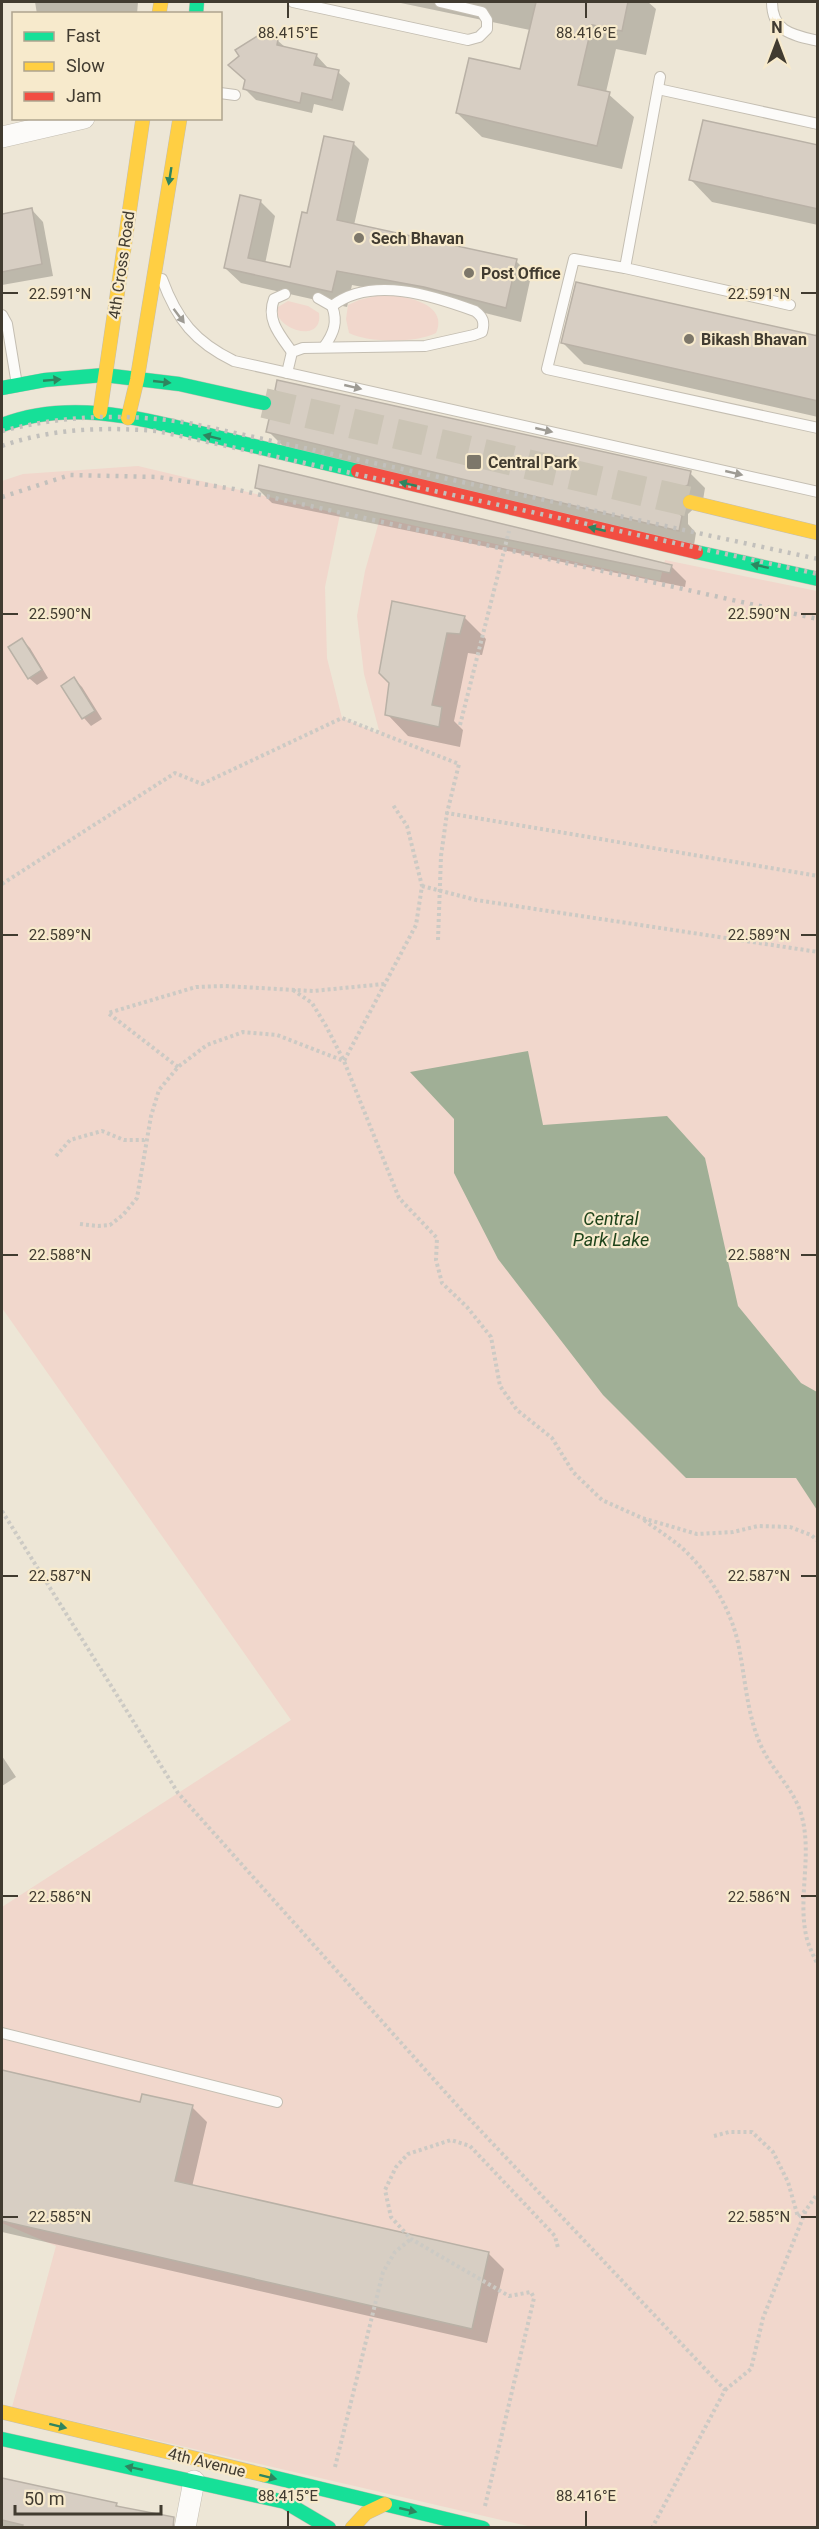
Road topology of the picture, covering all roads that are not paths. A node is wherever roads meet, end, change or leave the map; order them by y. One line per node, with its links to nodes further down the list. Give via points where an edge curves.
1 (293, 2): 2 (lane, via 468,40 487,29 482,12)
2 (440, 2)
3 (772, 2): 4 (lane, via 776,21 788,34)
4 (818, 41)
5 (660, 77): 6 (lane)
6 (658, 89): 12 (lane); 15 (lane)
7 (222, 93): 8 (lane)
8 (235, 94)
9 (75, 120): 13 (street)
10 (142, 120): 24 (main road, 4th Cross Road)
11 (180, 120): 14 (main road, one-way to 14)
12 (818, 124)
13 (2, 137)
14 (156, 262): 23 (lane, one-way to 23, via 173,308 199,340 234,361); 25 (main road)
15 (626, 268): 18 (lane); 32 (lane, via 574,259 547,369)
16 (285, 294): 22 (lane, via 274,299 270,310 274,325)
17 (318, 298): 19 (lane)
18 (790, 304)
19 (333, 306): 21 (lane, via 337,318); 21 (lane, via 343,298 374,291 408,291 475,311 482,316 484,325 482,332 474,335 425,346)
20 (2, 315): 26 (lane, via 7,324)
21 (324, 347): 22 (lane)
22 (292, 352): 23 (lane)
23 (287, 373): 33 (lane, one-way to 33)
24 (104, 375): 25 (main road); 26 (main road, one-way to 24); 29 (main road, 4th Cross Road)
25 (137, 380): 28 (main road, one-way to 28, via 179,384); 30 (main road)
26 (17, 385): 27 (main road)
27 (2, 388)
28 (264, 403)
29 (100, 412): 30 (main road); 31 (main road, via 39,413)
30 (128, 418): 36 (main road, one-way to 30)
31 (2, 425)
32 (818, 428)
33 (818, 492)
34 (690, 502): 35 (main road)
35 (818, 533)
36 (818, 579)
37 (2, 2033): 38 (lane)
38 (277, 2102)
39 (2, 2412): 42 (main road, 4th Avenue, one-way to 42)
40 (2, 2439): 41 (main road, 4th Avenue, one-way to 40)
41 (194, 2481): 45 (street); 46 (main road, 4th Avenue, via 285,2502)
42 (385, 2504): 43 (main road, 4th Avenue, one-way to 43); 47 (main road, via 356,2520)
43 (431, 2515): 44 (main road, 4th Avenue); 48 (main road)
44 (482, 2527)
45 (185, 2528)
46 (329, 2528)
47 (352, 2528)
48 (443, 2528)

